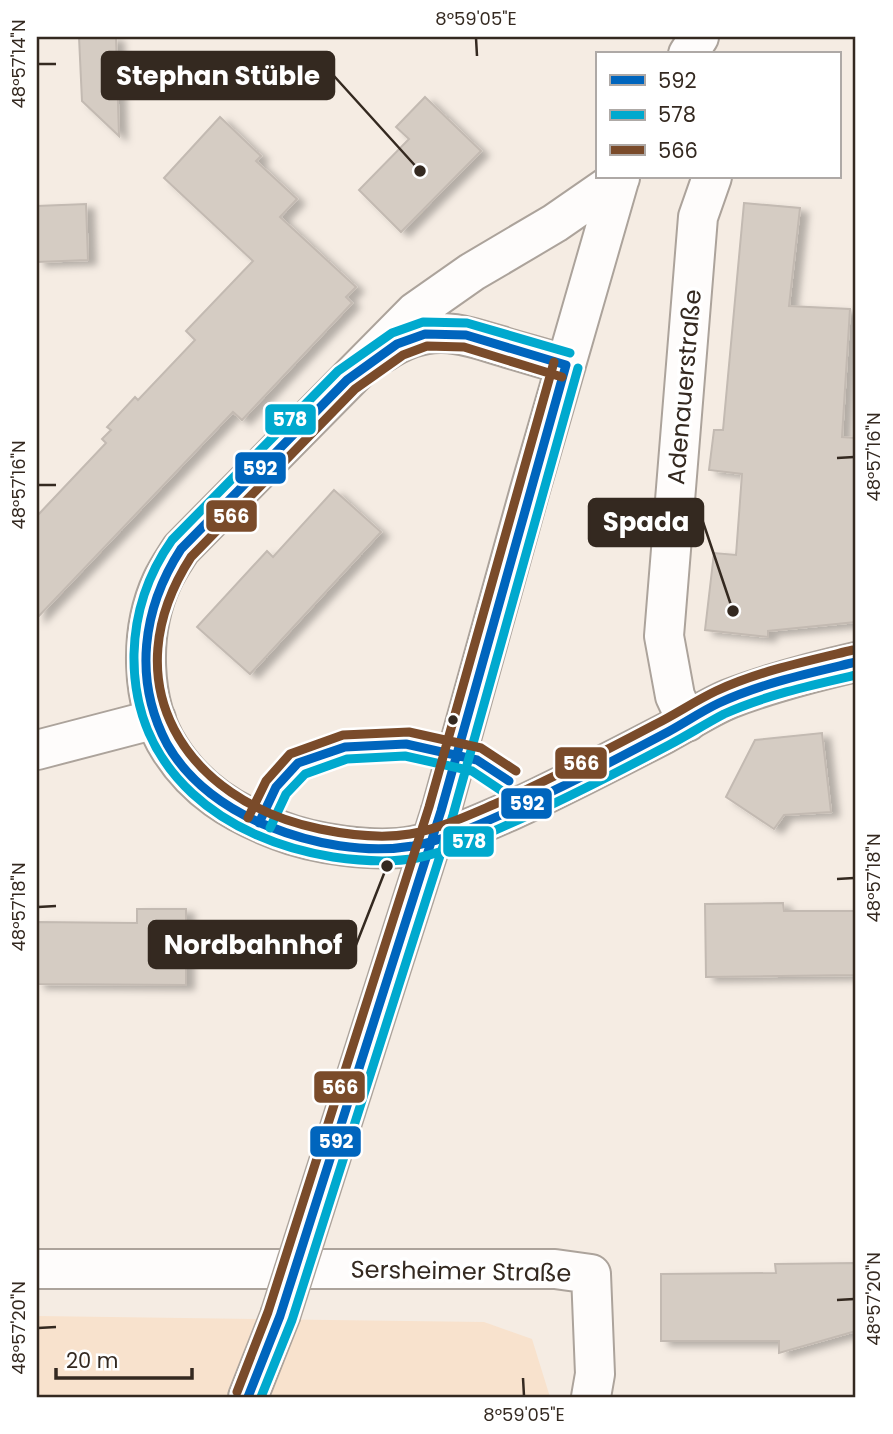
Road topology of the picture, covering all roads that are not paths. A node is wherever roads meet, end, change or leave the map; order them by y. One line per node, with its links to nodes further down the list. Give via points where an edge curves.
1 (699, 37): 2 (main road)
2 (689, 52)
3 (619, 178): 7 (main road, via 415,312)
4 (620, 178): 6 (main road)
5 (712, 178): 10 (main road, Adenauerstraße, via 698,216 664,636 675,696)
6 (566, 365): 7 (main road, via 445,333 397,344); 13 (main road, bridge, via 441,811 280,1316)
7 (362, 367): 9 (main road, via 181,549 161,582 147,633 146,678)
8 (856, 662): 10 (main road, via 727,700)
9 (156, 719): 10 (main road, via 182,768 210,796 238,813 293,836 332,845 386,848 464,832); 11 (main road)
10 (687, 722)
11 (37, 750)
12 (37, 1269): 14 (main road, Sersheimer Straße, via 555,1269 591,1274 595,1374)
13 (248, 1397)
14 (591, 1397)

